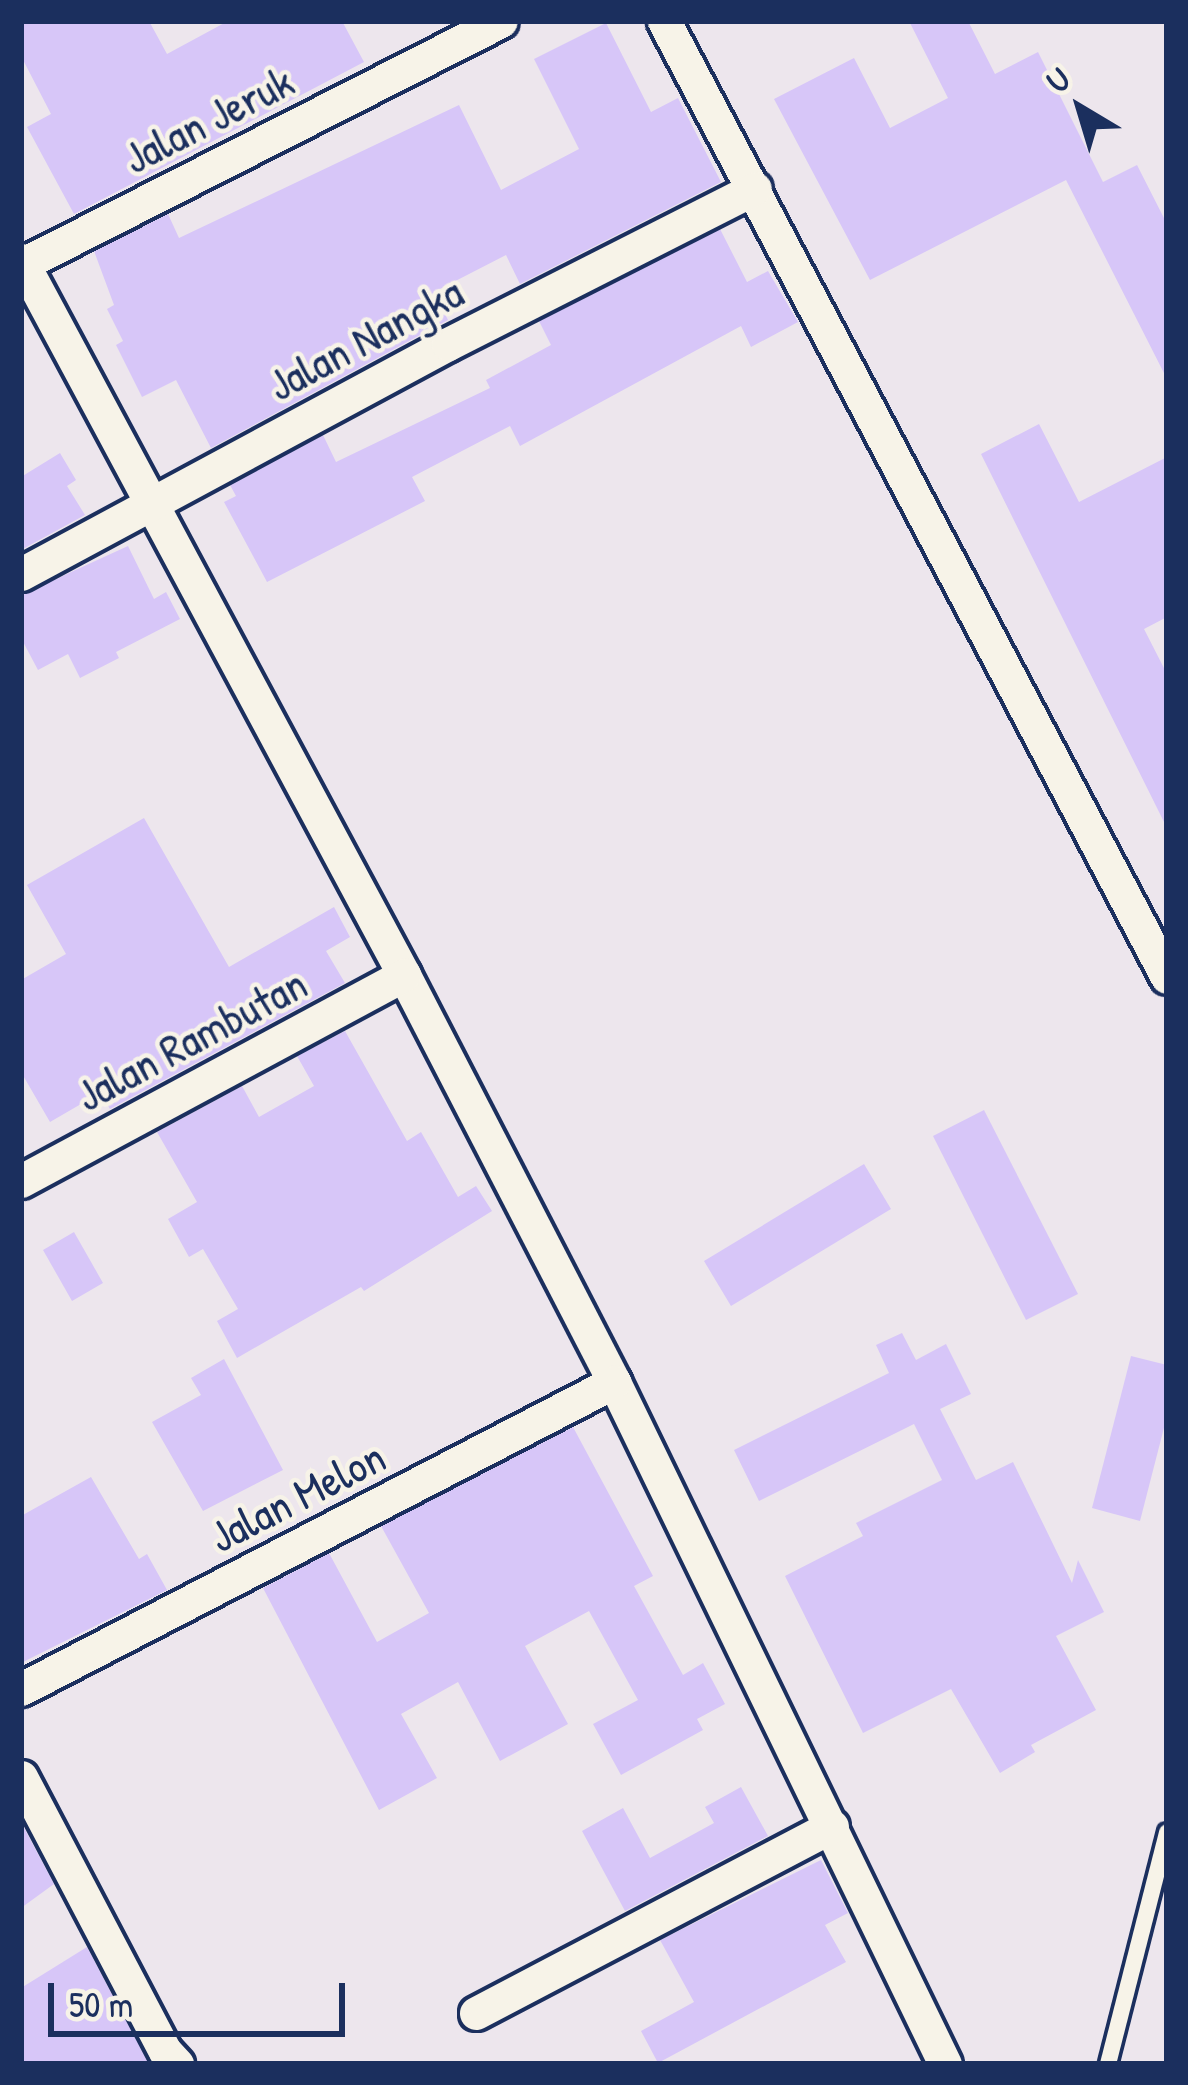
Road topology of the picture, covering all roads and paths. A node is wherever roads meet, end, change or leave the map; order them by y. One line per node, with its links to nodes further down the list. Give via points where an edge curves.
1 (501, 21): 4 (street, Jalan Jeruk)
2 (664, 21): 3 (street)
3 (755, 188): 5 (street, Jalan Nangka); 8 (street)
4 (22, 263): 5 (street)
5 (153, 502): 6 (street, Jalan Nangka); 7 (street)
6 (21, 574)
7 (404, 975): 9 (street, Jalan Rambutan); 10 (street)
8 (1167, 977)
9 (21, 1181)
10 (614, 1382): 11 (street, Jalan Melon); 13 (street)
11 (21, 1689)
12 (21, 1777): 16 (street)
13 (832, 1826): 15 (street); 17 (street)
14 (1167, 1832): 18 (lane)
15 (476, 2013)
16 (177, 2064)
17 (946, 2064)
18 (1108, 2064)

